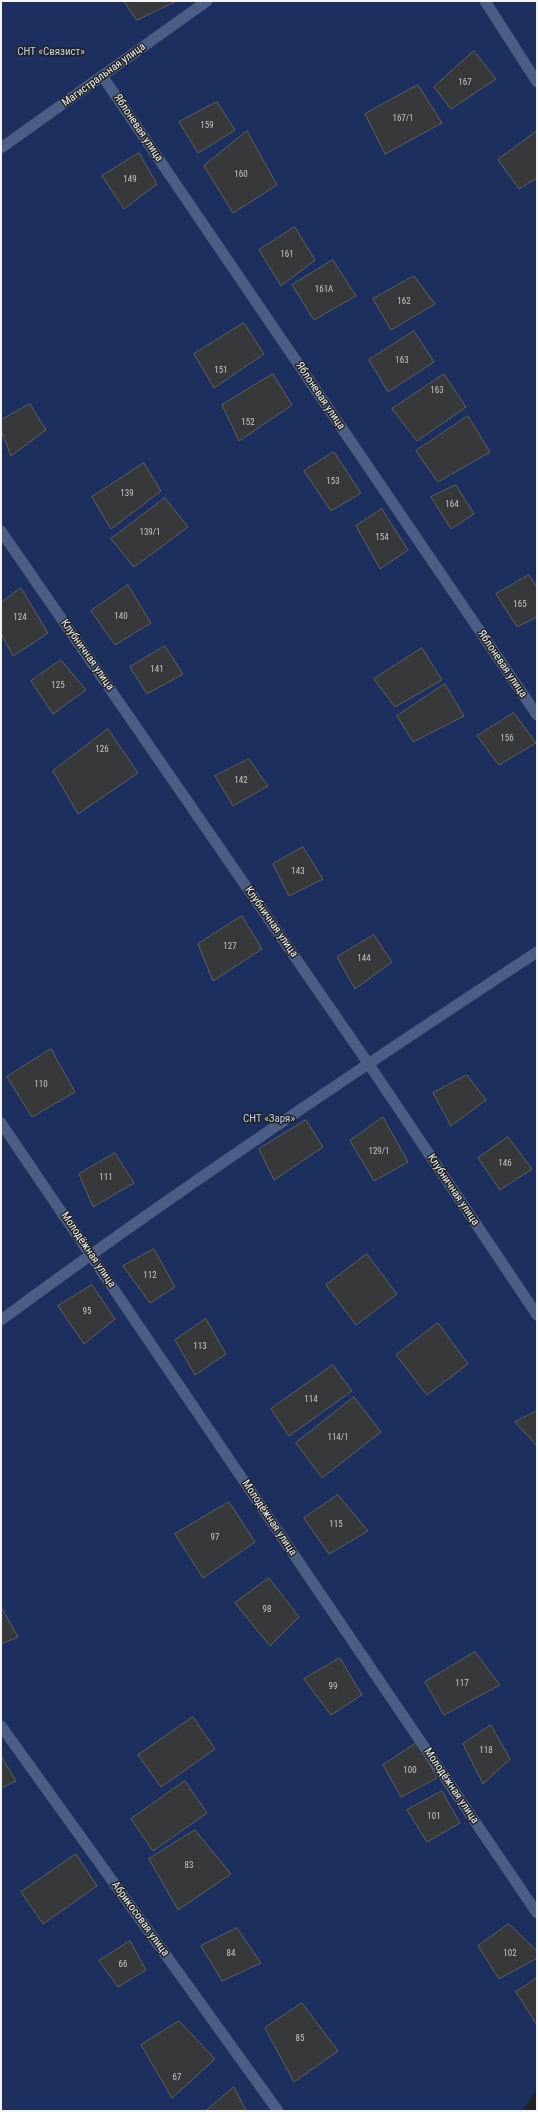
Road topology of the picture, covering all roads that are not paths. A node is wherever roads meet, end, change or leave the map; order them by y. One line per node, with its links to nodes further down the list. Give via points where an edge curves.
1 (207, 1): 3 (street, Магистральная улица)
2 (484, 1): 4 (street)
3 (103, 77): 5 (street, Магистральная улица); 7 (street, Яблоневая улица)
4 (537, 82)
5 (1, 148)
6 (1, 531): 9 (street, Клубничная улица)
7 (537, 715)
8 (537, 952): 9 (street)
9 (368, 1063): 11 (street); 12 (street, Клубничная улица)
10 (1, 1123): 11 (street, Молодёжная улица)
11 (91, 1254): 13 (street); 15 (street, Молодёжная улица)
12 (537, 1315)
13 (1, 1320)
14 (1, 1726): 16 (street, Абрикосовая улица)
15 (537, 1913)
16 (278, 2111)

